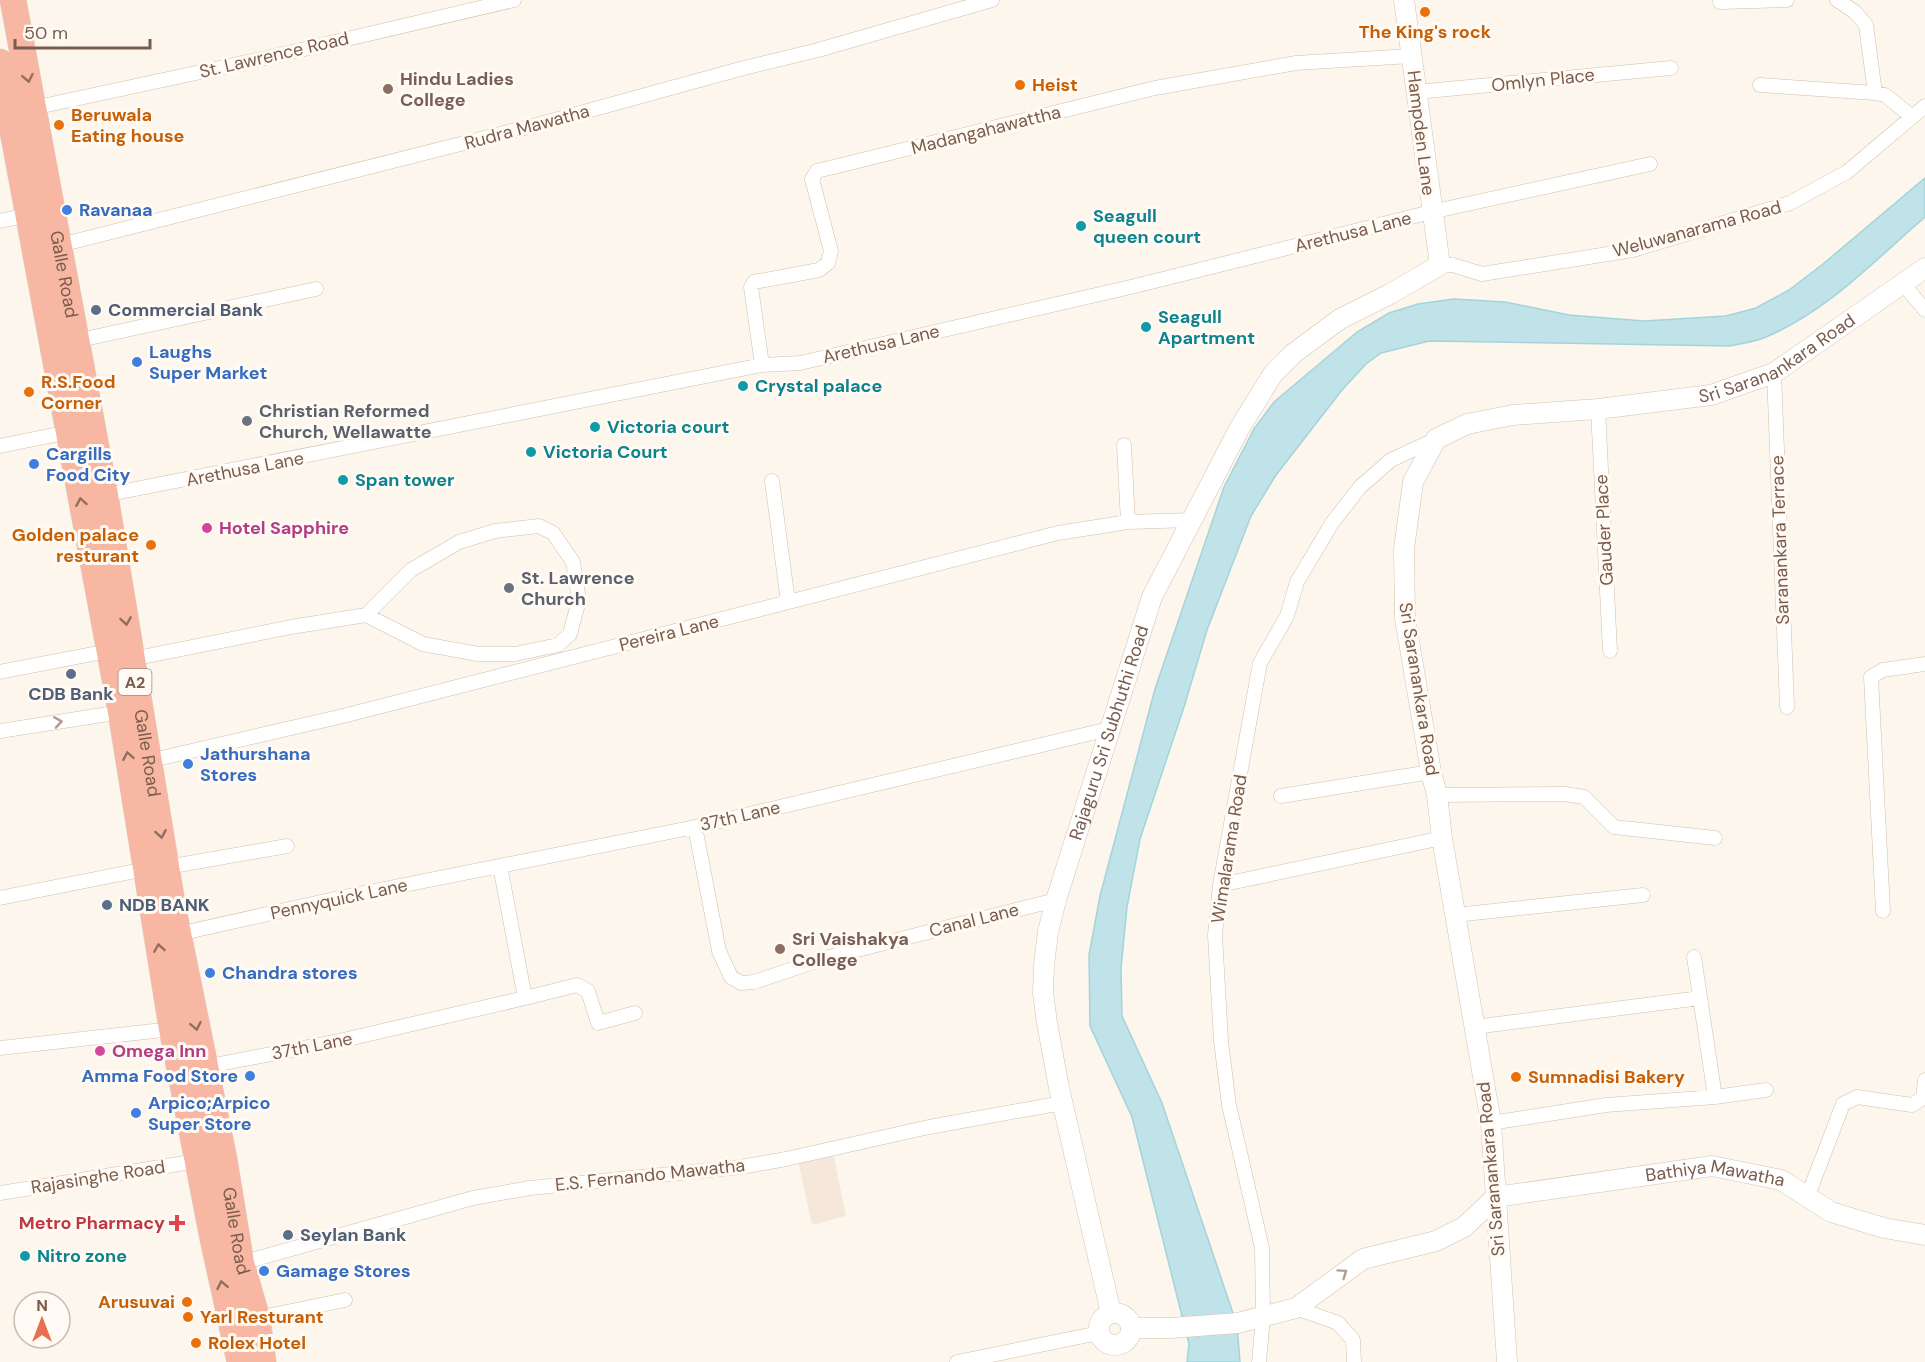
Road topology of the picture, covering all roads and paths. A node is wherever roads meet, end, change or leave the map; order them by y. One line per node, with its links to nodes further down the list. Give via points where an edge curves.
1 (13, 0): 15 (highway, Galle Road / A2, one-way to 15)
2 (514, 0): 15 (street, St. Lawrence Road)
3 (992, 0): 21 (street, Rudra Mawatha, via 540,124)
4 (1404, 0): 8 (street, Hampden Lane)
5 (1787, 0): 7 (street)
6 (1838, 0): 13 (street, via 1866,25)
7 (1720, 2)
8 (1411, 56): 12 (street, Hampden Lane); 28 (street, Madangahawattha, via 1296,63 1155,88 817,171 812,179 831,251 828,263 819,270 754,282 751,288)
9 (0, 62): 19 (highway, Galle Road / A2)
10 (1671, 68): 12 (street, Omlyn Place)
11 (1761, 85): 13 (street)
12 (1416, 93): 18 (street, Hampden Lane)
13 (1875, 93): 16 (street, via 1885,94)
14 (1925, 106): 16 (street, Weluwanarama Road)
15 (33, 108): 21 (highway, Galle Road / A2)
16 (1911, 116): 22 (street, Weluwanarama Road, via 1847,172 1790,203 1633,250 1482,274)
17 (1650, 164): 18 (street, Arethusa Lane)
18 (1431, 212): 22 (street, Hampden Lane); 28 (street, Arethusa Lane, via 823,358)
19 (28, 214): 20 (street); 31 (highway, Galle Road / A2)
20 (0, 221)
21 (60, 245): 27 (highway, Galle Road / A2)
22 (1440, 265): 37 (street, Rajaguru Sri Subhuthi Road, via 1340,319 1273,374 1239,429)
23 (1925, 268): 24 (street, Sri Saranankara Road)
24 (1903, 285): 26 (street); 29 (street, Sri Saranankara Road)
25 (316, 289): 27 (street)
26 (1925, 310)
27 (75, 341): 36 (highway, Galle Road / A2)
28 (762, 365): 36 (street, Arethusa Lane)
29 (1774, 373): 30 (street, Sri Saranankara Road, via 1711,395); 46 (street, Saranankara Terrace)
30 (1599, 409): 32 (street, Sri Saranankara Road, via 1513,415 1467,424); 42 (street, Gauder Place)
31 (69, 432): 34 (street); 39 (highway, Galle Road / A2, one-way to 31)
32 (1436, 439): 51 (street, Sri Saranankara Road, via 1413,482 1404,549 1405,618); 60 (street, Wimalarama Road, via 1391,460 1360,487 1332,523 1297,582 1287,616 1260,663)
33 (1124, 445): 38 (street)
34 (0, 446)
35 (772, 481): 40 (street)
36 (105, 495): 39 (highway, Galle Road / A2)
37 (1192, 520): 38 (street, Pereira Lane); 48 (street, Rajaguru Sri Subhuthi Road, via 1152,597)
38 (1128, 522): 40 (street, Pereira Lane, via 1058,533)
39 (109, 590): 43 (highway, Galle Road / A2)
40 (788, 602): 50 (street, Pereira Lane, via 343,716)
41 (366, 615): 41 (street, via 423,644 478,654 515,654 558,645 570,634 579,600 573,562 553,533 538,526 495,531 459,542 411,570); 43 (street)
42 (1610, 651)
43 (120, 655): 45 (street); 47 (highway, Galle Road / A2); 50 (highway, Galle Road / A2)
44 (1925, 664): 64 (street, via 1883,670 1871,678)
45 (0, 672)
46 (1787, 706)
47 (121, 712): 49 (street, one-way to 47); 59 (highway, Galle Road / A2, one-way to 47)
48 (1109, 729): 54 (street, 37th Lane); 63 (street, Rajaguru Sri Subhuthi Road)
49 (0, 731)
50 (148, 761): 59 (highway, Galle Road / A2, one-way to 59)
51 (1431, 772): 52 (street, Sri Saranankara Road); 53 (street)
52 (1437, 795): 55 (street, Sri Saranankara Road); 56 (street, via 1565,794 1584,797 1614,827)
53 (1281, 796)
54 (695, 827): 58 (street, 37th Lane); 63 (street, Canal Lane, via 719,951 731,977 741,982)
55 (1442, 838): 60 (street); 65 (street, Sri Saranankara Road)
56 (1715, 838)
57 (287, 846): 59 (street)
58 (500, 866): 66 (street, Pennyquick Lane); 68 (street)
59 (156, 868): 62 (street); 66 (highway, Galle Road / A2); 72 (highway, Galle Road / A2, one-way to 59)
60 (1220, 885): 89 (street, Wimalarama Road, via 1215,935 1221,1041 1229,1106 1263,1248)
61 (1643, 895): 65 (street)
62 (0, 898)
63 (1056, 900): 78 (street, Rajaguru Sri Subhuthi Road, via 1048,932 1043,993)
64 (1883, 911)
65 (1455, 915): 71 (street, Sri Saranankara Road)
66 (178, 934): 74 (highway, Galle Road / A2, one-way to 74)
67 (1694, 957): 69 (street)
68 (525, 998): 70 (street, 37th Lane, via 577,985 588,991 598,1023); 74 (street, 37th Lane)
69 (1700, 998): 71 (street); 77 (street)
70 (635, 1013)
71 (1474, 1027): 79 (street, Sri Saranankara Road)
72 (172, 1029): 73 (street); 80 (highway, Galle Road / A2)
73 (0, 1048)
74 (204, 1067): 85 (highway, Galle Road / A2)
75 (1925, 1080): 83 (street, via 1923,1098 1912,1106 1857,1097 1843,1104)
76 (1766, 1090): 77 (street)
77 (1715, 1097): 79 (street, via 1606,1105)
78 (1062, 1103): 85 (street, E.S. Fernando Mawatha, via 741,1167 530,1188 473,1198); 88 (street, Rajaguru Sri Subhuthi Road)
79 (1491, 1123): 82 (street, Sri Saranankara Road)
80 (197, 1161): 81 (street, Rajasinghe Road); 94 (highway, Galle Road / A2, one-way to 80)
81 (0, 1193)
82 (1496, 1197): 83 (street, Bathiya Mawatha, via 1712,1166 1780,1180); 87 (street, one-way to 82, via 1363,1259 1436,1241 1464,1227); 99 (street, Sri Saranankara Road)
83 (1807, 1198): 84 (street, Bathiya Mawatha, via 1831,1212)
84 (1925, 1235)
85 (241, 1263): 90 (highway, Galle Road / A2)
86 (345, 1300): 90 (street)
87 (1296, 1308): 89 (street); 98 (street, via 1338,1323 1353,1340)
88 (1111, 1313): 91 (street, via 1124,1316); 92 (street, via 1102,1319)
89 (1263, 1317): 91 (street, via 1238,1323); 97 (street, Wimalarama Road)
90 (257, 1318): 95 (highway, Galle Road / A2)
91 (1131, 1328): 93 (street)
92 (1099, 1333): 93 (street); 96 (street)
93 (1118, 1354)
94 (240, 1362)
95 (263, 1362)
96 (957, 1362)
97 (1259, 1362)
98 (1354, 1362)
99 (1507, 1362)

